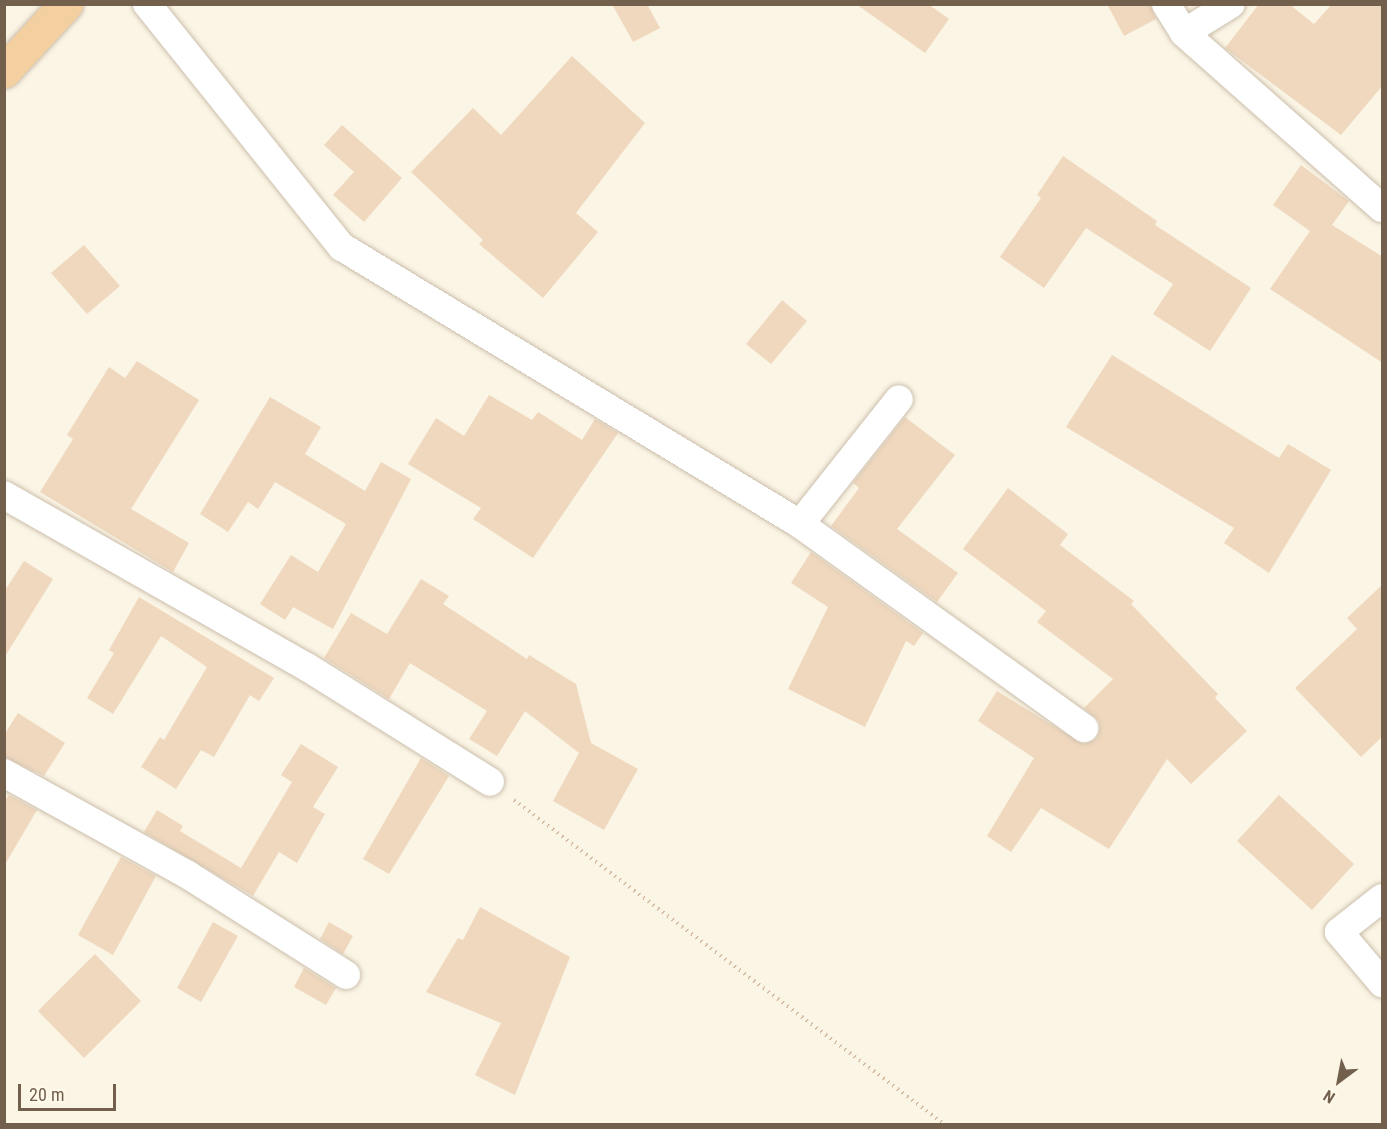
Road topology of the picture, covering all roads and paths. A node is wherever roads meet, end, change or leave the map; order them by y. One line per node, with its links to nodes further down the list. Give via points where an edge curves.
1 (66, 4): 6 (highway)
2 (147, 4): 10 (street, via 342,247)
3 (1166, 4): 5 (street)
4 (1231, 4): 5 (street)
5 (1184, 33): 7 (street)
6 (4, 71)
7 (1383, 208)
8 (899, 399): 10 (street)
9 (4, 495): 13 (street, via 307,667)
10 (800, 524): 11 (street)
11 (1084, 728)
12 (4, 773): 15 (street, via 188,875)
13 (490, 782): 17 (path)
14 (1383, 898): 16 (street, via 1341,926 1339,932)
15 (346, 975)
16 (1383, 983)
17 (944, 1125)

